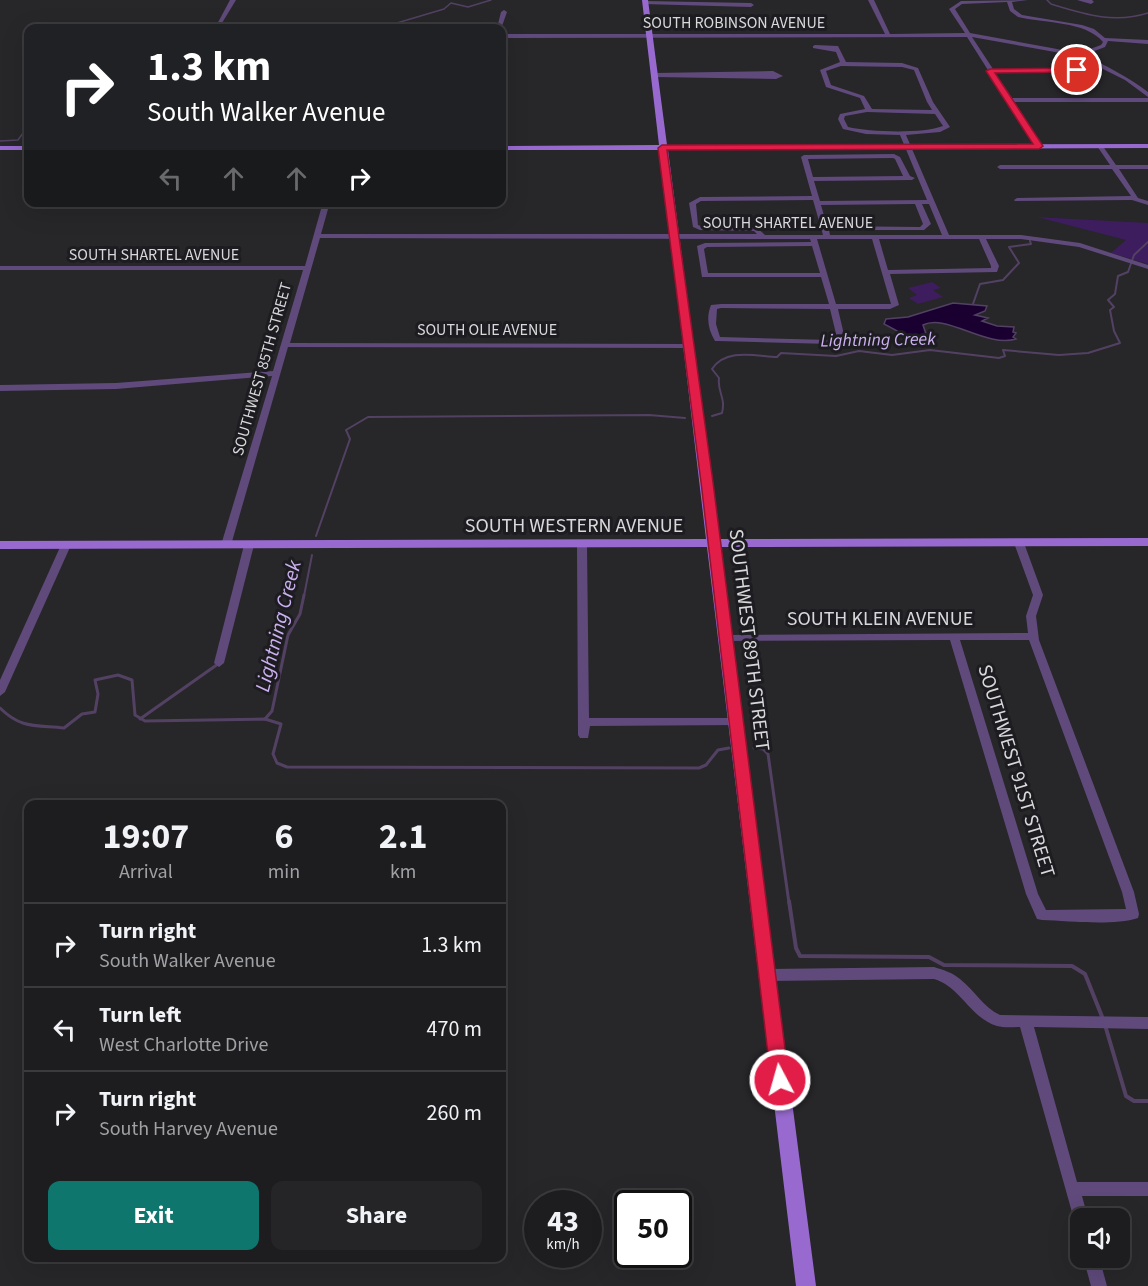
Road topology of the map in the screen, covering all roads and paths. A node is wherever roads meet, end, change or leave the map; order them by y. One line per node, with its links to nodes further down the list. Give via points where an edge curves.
1 (233, 0): 11 (street)
2 (871, 0): 15 (street)
3 (1025, 0): 8 (street)
4 (1080, 0): 5 (street)
5 (1089, 0)
6 (645, 2): 7 (street); 14 (main road, SOUTHWEST 89TH STREET)
7 (751, 2): 10 (street)
8 (1009, 2): 16 (street, via 961,3 952,9); 17 (street, via 1020,16 1090,29)
9 (504, 12): 12 (street)
10 (754, 13)
11 (219, 24)
12 (502, 24)
13 (506, 36): 14 (street, SOUTH ROBINSON AVENUE)
14 (650, 36): 15 (street, SOUTH ROBINSON AVENUE); 24 (main road, SOUTHWEST 89TH STREET)
15 (889, 36): 16 (street, SOUTH ROBINSON AVENUE)
16 (968, 36): 20 (street, SOUTH ROBINSON AVENUE, via 992,37); 23 (street)
17 (1106, 39): 18 (street); 20 (street, via 1103,46)
18 (1148, 42)
19 (838, 51): 21 (street)
20 (1079, 55): 22 (street, SOUTH ROBINSON AVENUE)
21 (842, 64): 29 (street, via 823,70 828,85 833,90 862,97); 30 (street, via 913,68 920,73 925,93)
22 (1102, 65): 23 (street, via 1061,71); 26 (street, SOUTH ROBINSON AVENUE)
23 (990, 71): 27 (street)
24 (654, 75): 25 (street); 40 (main road, SOUTHWEST 89TH STREET)
25 (718, 75): 25 (street, via 780,76 773,73)
26 (1148, 95)
27 (1009, 100): 28 (street); 33 (street)
28 (1148, 100)
29 (869, 111): 30 (street); 31 (street, via 841,117 842,125 849,130)
30 (937, 112): 32 (street, via 946,129)
31 (894, 132): 32 (street); 36 (street)
32 (902, 132): 36 (street)
33 (1039, 146): 34 (main road); 36 (main road)
34 (1100, 146): 35 (main road); 41 (street)
35 (1148, 146)
36 (907, 147): 40 (main road); 45 (street)
37 (0, 148): 38 (main road)
38 (24, 148)
39 (506, 148): 40 (main road)
40 (662, 148): 57 (main road, SOUTHWEST 89TH STREET)
41 (1114, 167): 42 (street); 43 (street); 47 (street)
42 (1148, 167)
43 (1000, 168)
44 (907, 177): 45 (street); 46 (street); 46 (street, via 894,156 804,156)
45 (921, 178): 51 (street)
46 (810, 179): 48 (street)
47 (1136, 199): 49 (street); 52 (street)
48 (816, 200): 50 (street); 54 (street); 58 (street, via 700,199 692,203 695,226 756,229)
49 (1017, 200)
50 (918, 202): 51 (street); 54 (street, via 927,224 922,229)
51 (931, 202): 56 (street)
52 (1148, 202)
53 (326, 207): 55 (street, SOUTHWEST 85TH STREET)
54 (825, 228): 59 (street)
55 (317, 236): 57 (street, SOUTH SHARTEL AVENUE); 65 (street, SOUTHWEST 85TH STREET)
56 (946, 236): 60 (street, SOUTH SHARTEL AVENUE); 61 (street, SOUTH SHARTEL AVENUE)
57 (675, 237): 58 (street, SOUTH SHARTEL AVENUE); 70 (main road, SOUTHWEST 89TH STREET)
58 (763, 237): 62 (street, SOUTH SHARTEL AVENUE)
59 (827, 237): 61 (street, SOUTH SHARTEL AVENUE); 62 (street, SOUTH SHARTEL AVENUE)
60 (983, 239): 61 (street); 63 (street, SOUTH SHARTEL AVENUE, via 1052,240); 66 (street, via 994,270)
61 (876, 240): 66 (street)
62 (814, 241): 67 (street); 67 (street, via 700,248 705,275)
63 (1148, 267)
64 (0, 268): 65 (street, SOUTH SHARTEL AVENUE)
65 (308, 268): 69 (street, SOUTHWEST 85TH STREET)
66 (886, 272): 68 (street, via 895,305)
67 (823, 275): 68 (street)
68 (831, 307): 68 (street, via 839,340 723,341 715,335 714,307)
69 (284, 345): 70 (street, SOUTH OLIE AVENUE); 71 (street, SOUTHWEST 85TH STREET)
70 (689, 346): 79 (main road, SOUTHWEST 89TH STREET)
71 (276, 373): 72 (street, via 116,386); 77 (street, SOUTHWEST 85TH STREET)
72 (0, 388)
73 (1148, 542): 74 (main road, SOUTH WESTERN AVENUE)
74 (1019, 543): 79 (main road, SOUTH WESTERN AVENUE); 81 (street, via 1038,595 1031,616)
75 (0, 545): 76 (main road, SOUTH WESTERN AVENUE)
76 (66, 545): 77 (main road, SOUTH WESTERN AVENUE); 85 (street)
77 (226, 545): 78 (main road, SOUTH WESTERN AVENUE)
78 (249, 545): 80 (main road, SOUTH WESTERN AVENUE); 84 (street)
79 (715, 545): 80 (main road, SOUTH WESTERN AVENUE); 83 (main road, SOUTHWEST 89TH STREET)
80 (582, 546): 86 (street)
81 (1033, 636): 82 (street, SOUTH KLEIN AVENUE); 82 (street, SOUTHWEST 91ST STREET, via 1133,914 1042,915 1032,894)
82 (954, 637): 83 (street, SOUTH KLEIN AVENUE)
83 (726, 638): 87 (main road, SOUTHWEST 89TH STREET)
84 (219, 663)
85 (0, 692)
86 (584, 722): 87 (street); 88 (street)
87 (736, 722): 89 (main road, SOUTHWEST 89TH STREET)
88 (584, 735)
89 (768, 975): 90 (street, via 939,974 960,985 989,1017); 96 (main road, SOUTHWEST 89TH STREET)
90 (1026, 1023): 91 (street); 92 (street)
91 (1148, 1023)
92 (1072, 1188): 93 (street); 94 (street)
93 (1148, 1189)
94 (1077, 1208)
95 (1094, 1268): 97 (street)
96 (806, 1286)
97 (1100, 1286)

